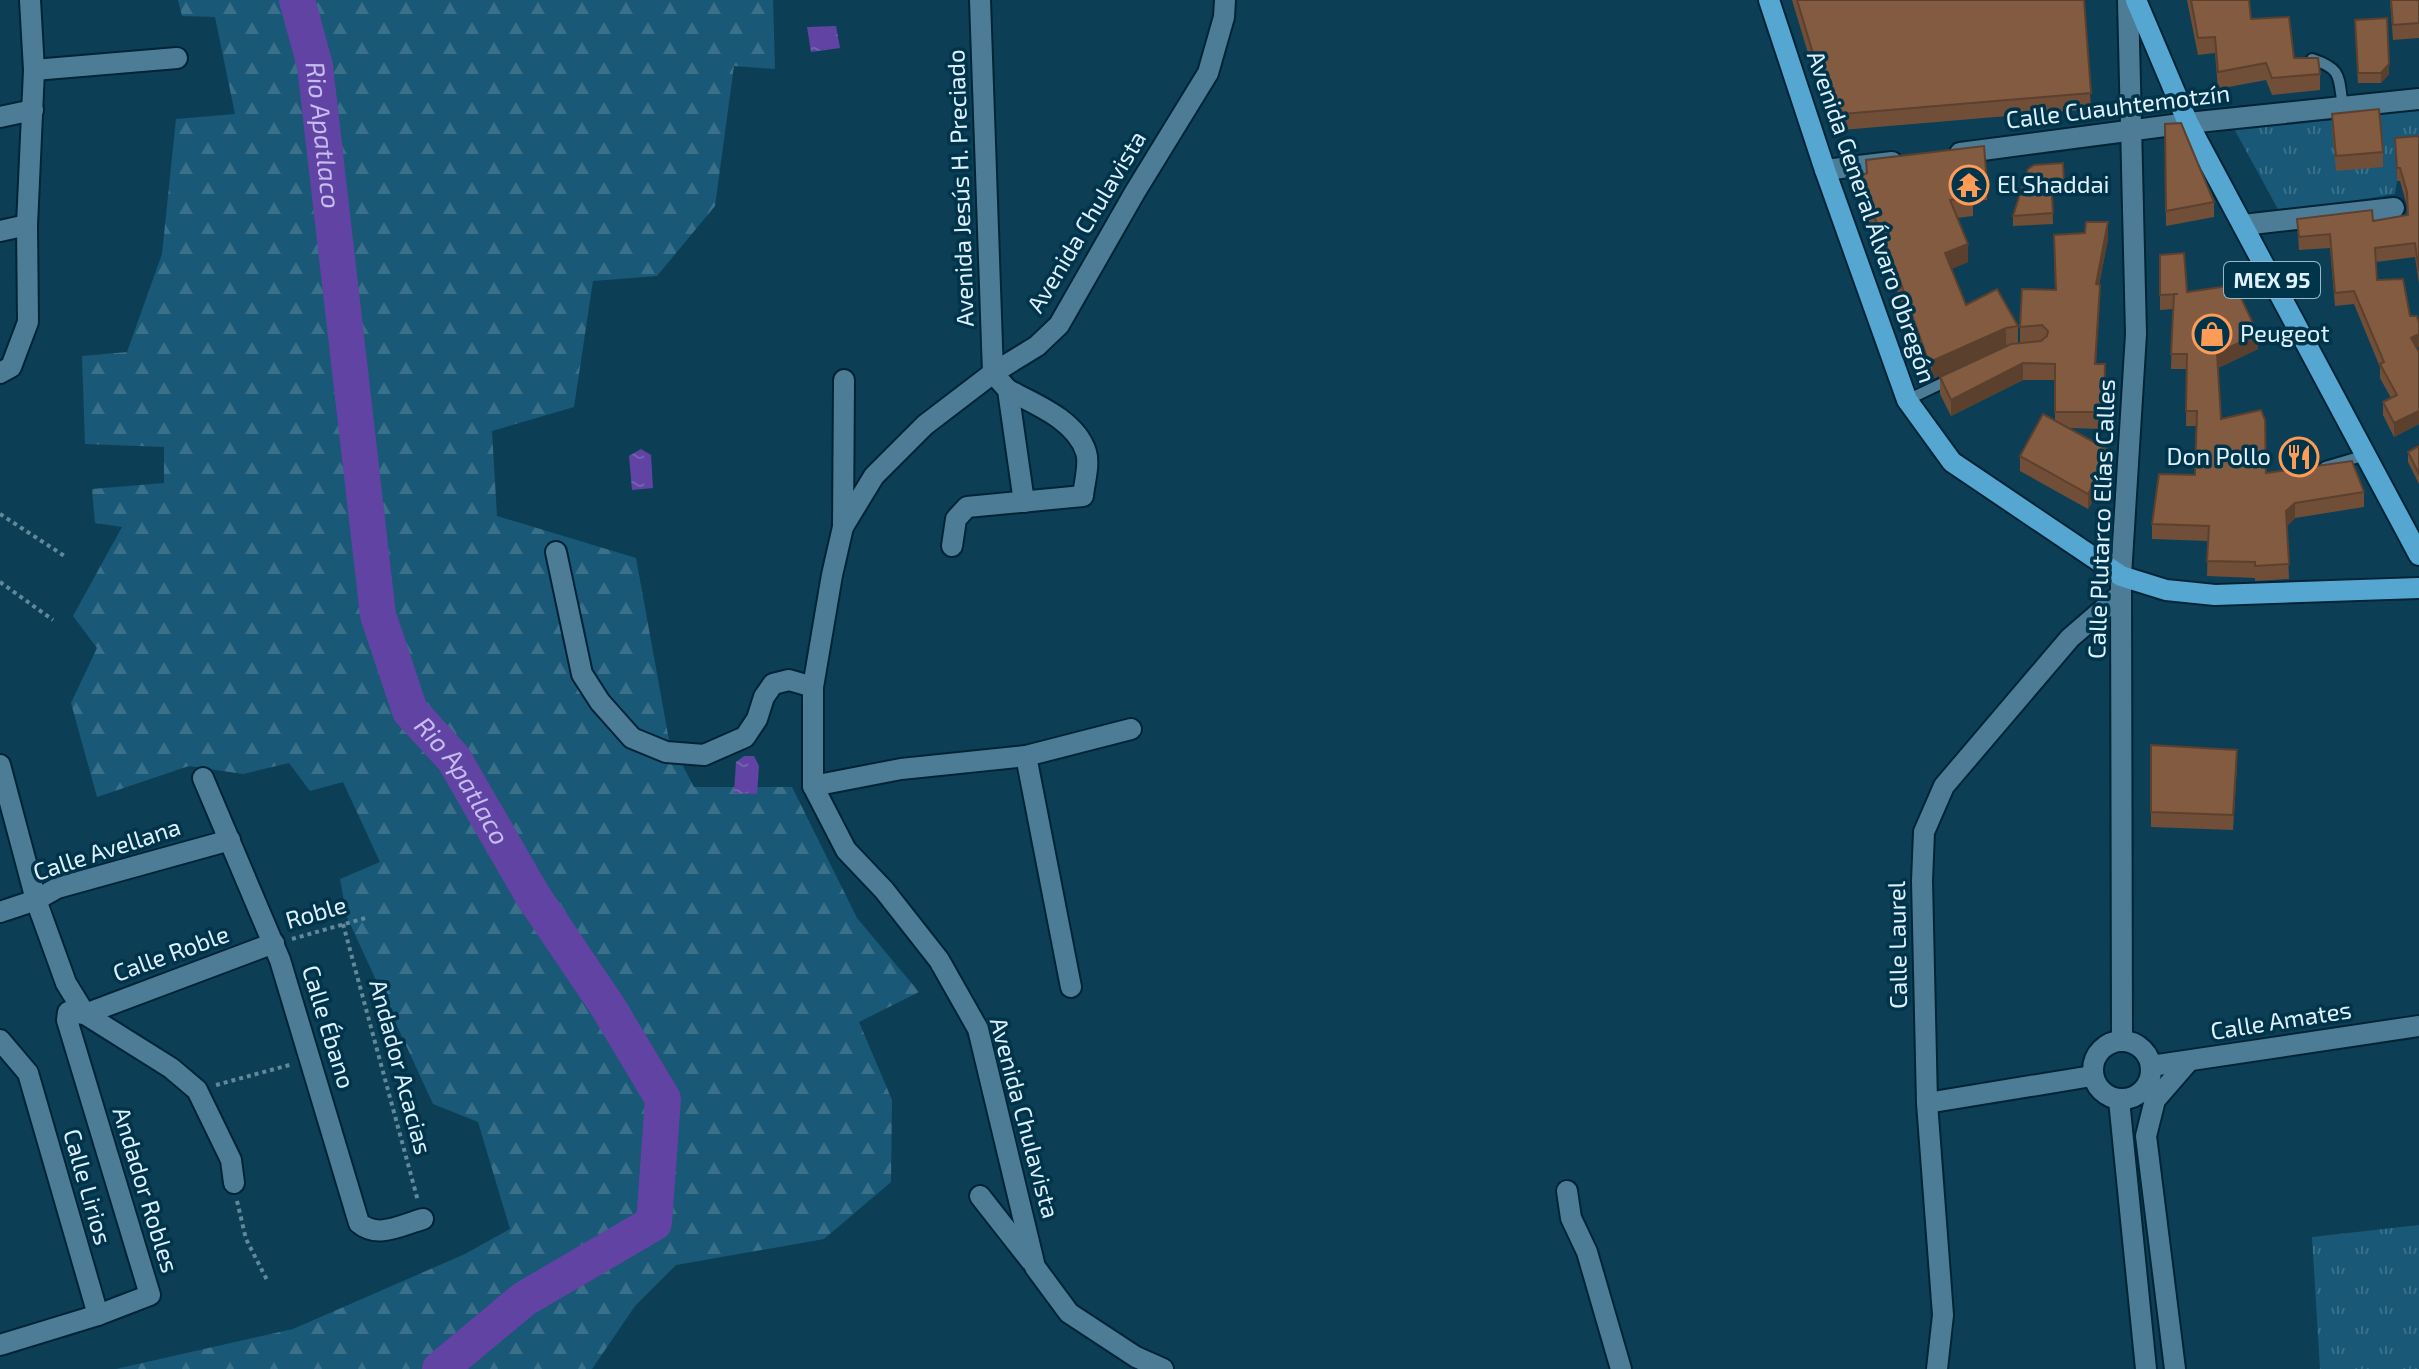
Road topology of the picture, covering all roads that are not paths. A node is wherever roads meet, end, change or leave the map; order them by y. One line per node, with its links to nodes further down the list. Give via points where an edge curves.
1 (30, 0): 9 (street)
2 (980, 0): 24 (street, Avenida Jesús H. Preciado)
3 (1225, 0): 24 (street, Avenida Chulavista, via 1208,73 1059,325 1037,346)
4 (1769, 0): 18 (main road, Avenida General Álvaro Obregón)
5 (2128, 0): 15 (street, Calle Plutarco Elías Calles)
6 (2136, 0): 14 (main road, MEX 95)
7 (177, 58): 9 (street)
8 (2312, 59): 11 (lane, via 2331,65 2338,74)
9 (34, 70): 12 (street)
10 (2419, 99): 11 (street, Calle Cuauhtemotzín)
11 (2343, 107): 14 (street, Calle Cuauhtemotzín)
12 (33, 110): 13 (street); 20 (street)
13 (0, 117)
14 (2188, 123): 15 (street, Calle Cuauhtemotzín); 21 (main road, MEX 95)
15 (2130, 131): 16 (street, Calle Cuauhtemotzín); 36 (street, Calle Plutarco Elías Calles, via 2136,334)
16 (1938, 156)
17 (1909, 160): 18 (street)
18 (1825, 170): 28 (main road, Avenida General Álvaro Obregón)
19 (2394, 208): 21 (street)
20 (27, 225): 22 (street); 23 (street, via 28,322)
21 (2243, 225): 29 (main road, MEX 95)
22 (0, 231)
23 (6, 370)
24 (993, 373): 27 (street); 32 (street, Avenida Chulavista, via 925,425 874,476)
25 (1957, 376): 28 (lane)
26 (844, 380): 32 (street)
27 (1008, 390): 31 (street); 31 (street, via 1047,409 1075,433 1087,453 1083,496)
28 (1907, 400): 36 (main road, Avenida General Álvaro Obregón, via 1952,462)
29 (2366, 455): 30 (lane); 35 (main road, MEX 95)
30 (2309, 471)
31 (1024, 502): 33 (street, via 967,507 956,519)
32 (843, 527): 38 (street, Avenida Chulavista)
33 (952, 546)
34 (556, 552): 38 (street, via 582,674 632,738 666,752 704,755 745,737 773,684 789,680)
35 (2419, 555)
36 (2121, 585): 37 (main road, Avenida General Álvaro Obregón, via 2215,595); 52 (street, Calle Plutarco Elías Calles); 57 (street, Calle Laurel, via 1944,786 1924,832)
37 (2419, 588)
38 (813, 687): 43 (street, Avenida Chulavista)
39 (1131, 729): 40 (street)
40 (1026, 756): 43 (street, via 901,769); 48 (street)
41 (0, 765): 45 (street)
42 (203, 778): 44 (street, Calle Ébano)
43 (813, 786): 62 (street, Avenida Chulavista, via 846,850 939,960 978,1029)
44 (230, 840): 45 (street, Calle Avellana, via 57,888); 47 (street, Calle Ébano)
45 (36, 900): 46 (street, Calle Avellana); 49 (street, via 66,983)
46 (0, 912)
47 (274, 943): 49 (street, Calle Roble); 61 (street, Calle Ébano, via 359,1223 379,1232)
48 (1071, 987)
49 (85, 1014): 58 (street, via 197,1090 231,1160); 63 (street, Andador Robles, via 68,1012 67,1020 150,1295)
50 (2419, 1026): 53 (street, Calle Amates)
51 (0, 1040): 63 (street, Calle Lirios, via 28,1073)
52 (2122, 1040): 54 (street, via 2146,1053); 55 (street, via 2099,1052)
53 (2188, 1062): 54 (street, Calle Amates); 69 (street, via 2155,1100 2146,1136)
54 (2151, 1066): 56 (street, via 2144,1090)
55 (2092, 1076): 56 (street, via 2101,1093); 57 (street)
56 (2119, 1100): 68 (street)
57 (1927, 1103): 67 (street, Calle Laurel, via 1943,1315)
58 (234, 1183)
59 (1567, 1191): 66 (street, via 1571,1218 1587,1252)
60 (980, 1196): 62 (street)
61 (423, 1219)
62 (1035, 1267): 65 (street, Avenida Chulavista, via 1069,1313)
63 (98, 1315): 64 (street, Andador Robles)
64 (0, 1345)
65 (1163, 1369)
66 (1621, 1369)
67 (1937, 1369)
68 (2146, 1369)
69 (2175, 1369)

